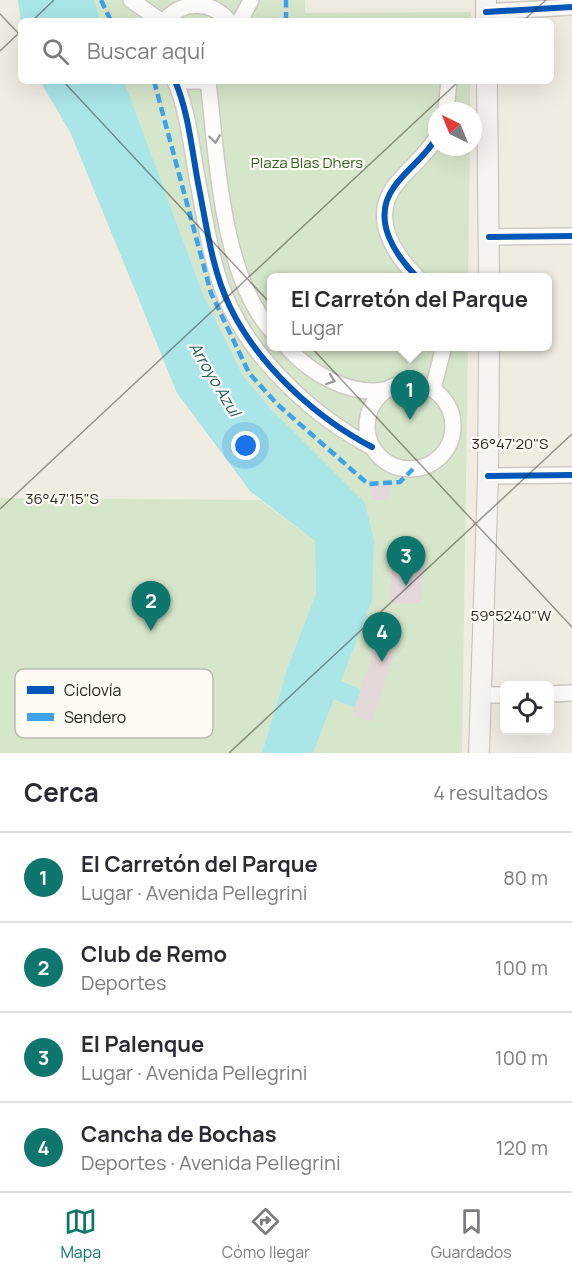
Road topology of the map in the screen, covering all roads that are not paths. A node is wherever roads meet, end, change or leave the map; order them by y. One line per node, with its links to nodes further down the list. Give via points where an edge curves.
1 (131, 0): 6 (street)
2 (251, 0): 9 (street)
3 (208, 2): 7 (street, via 182,6); 8 (street)
4 (572, 7): 5 (street)
5 (486, 11)
6 (158, 18)
7 (167, 18)
8 (226, 18)
9 (242, 18)
10 (176, 84): 26 (street, via 210,248 230,308 249,339 291,386 343,431)
11 (207, 84): 20 (street, one-way to 20, via 231,249 245,289)
12 (449, 84): 14 (street)
13 (487, 84): 16 (main road)
14 (447, 102)
15 (428, 147): 18 (street, via 394,186 384,209 392,247)
16 (489, 237): 17 (street); 19 (main road)
17 (572, 237)
18 (413, 273)
19 (489, 273)
20 (267, 323)
21 (291, 351): 25 (street, one-way to 25, via 327,380 371,392)
22 (443, 351): 24 (street)
23 (489, 351): 28 (main road)
24 (433, 388): 25 (street, via 409,382); 26 (street, via 448,405 453,428 446,450 438,458 422,467 401,468 379,457)
25 (385, 390): 26 (street, via 368,416 367,435)
26 (372, 447)
27 (572, 475): 28 (street)
28 (488, 476): 31 (main road)
29 (572, 693): 30 (street)
30 (554, 694)
31 (481, 695): 32 (street); 33 (main road)
32 (500, 695)
33 (479, 753)

